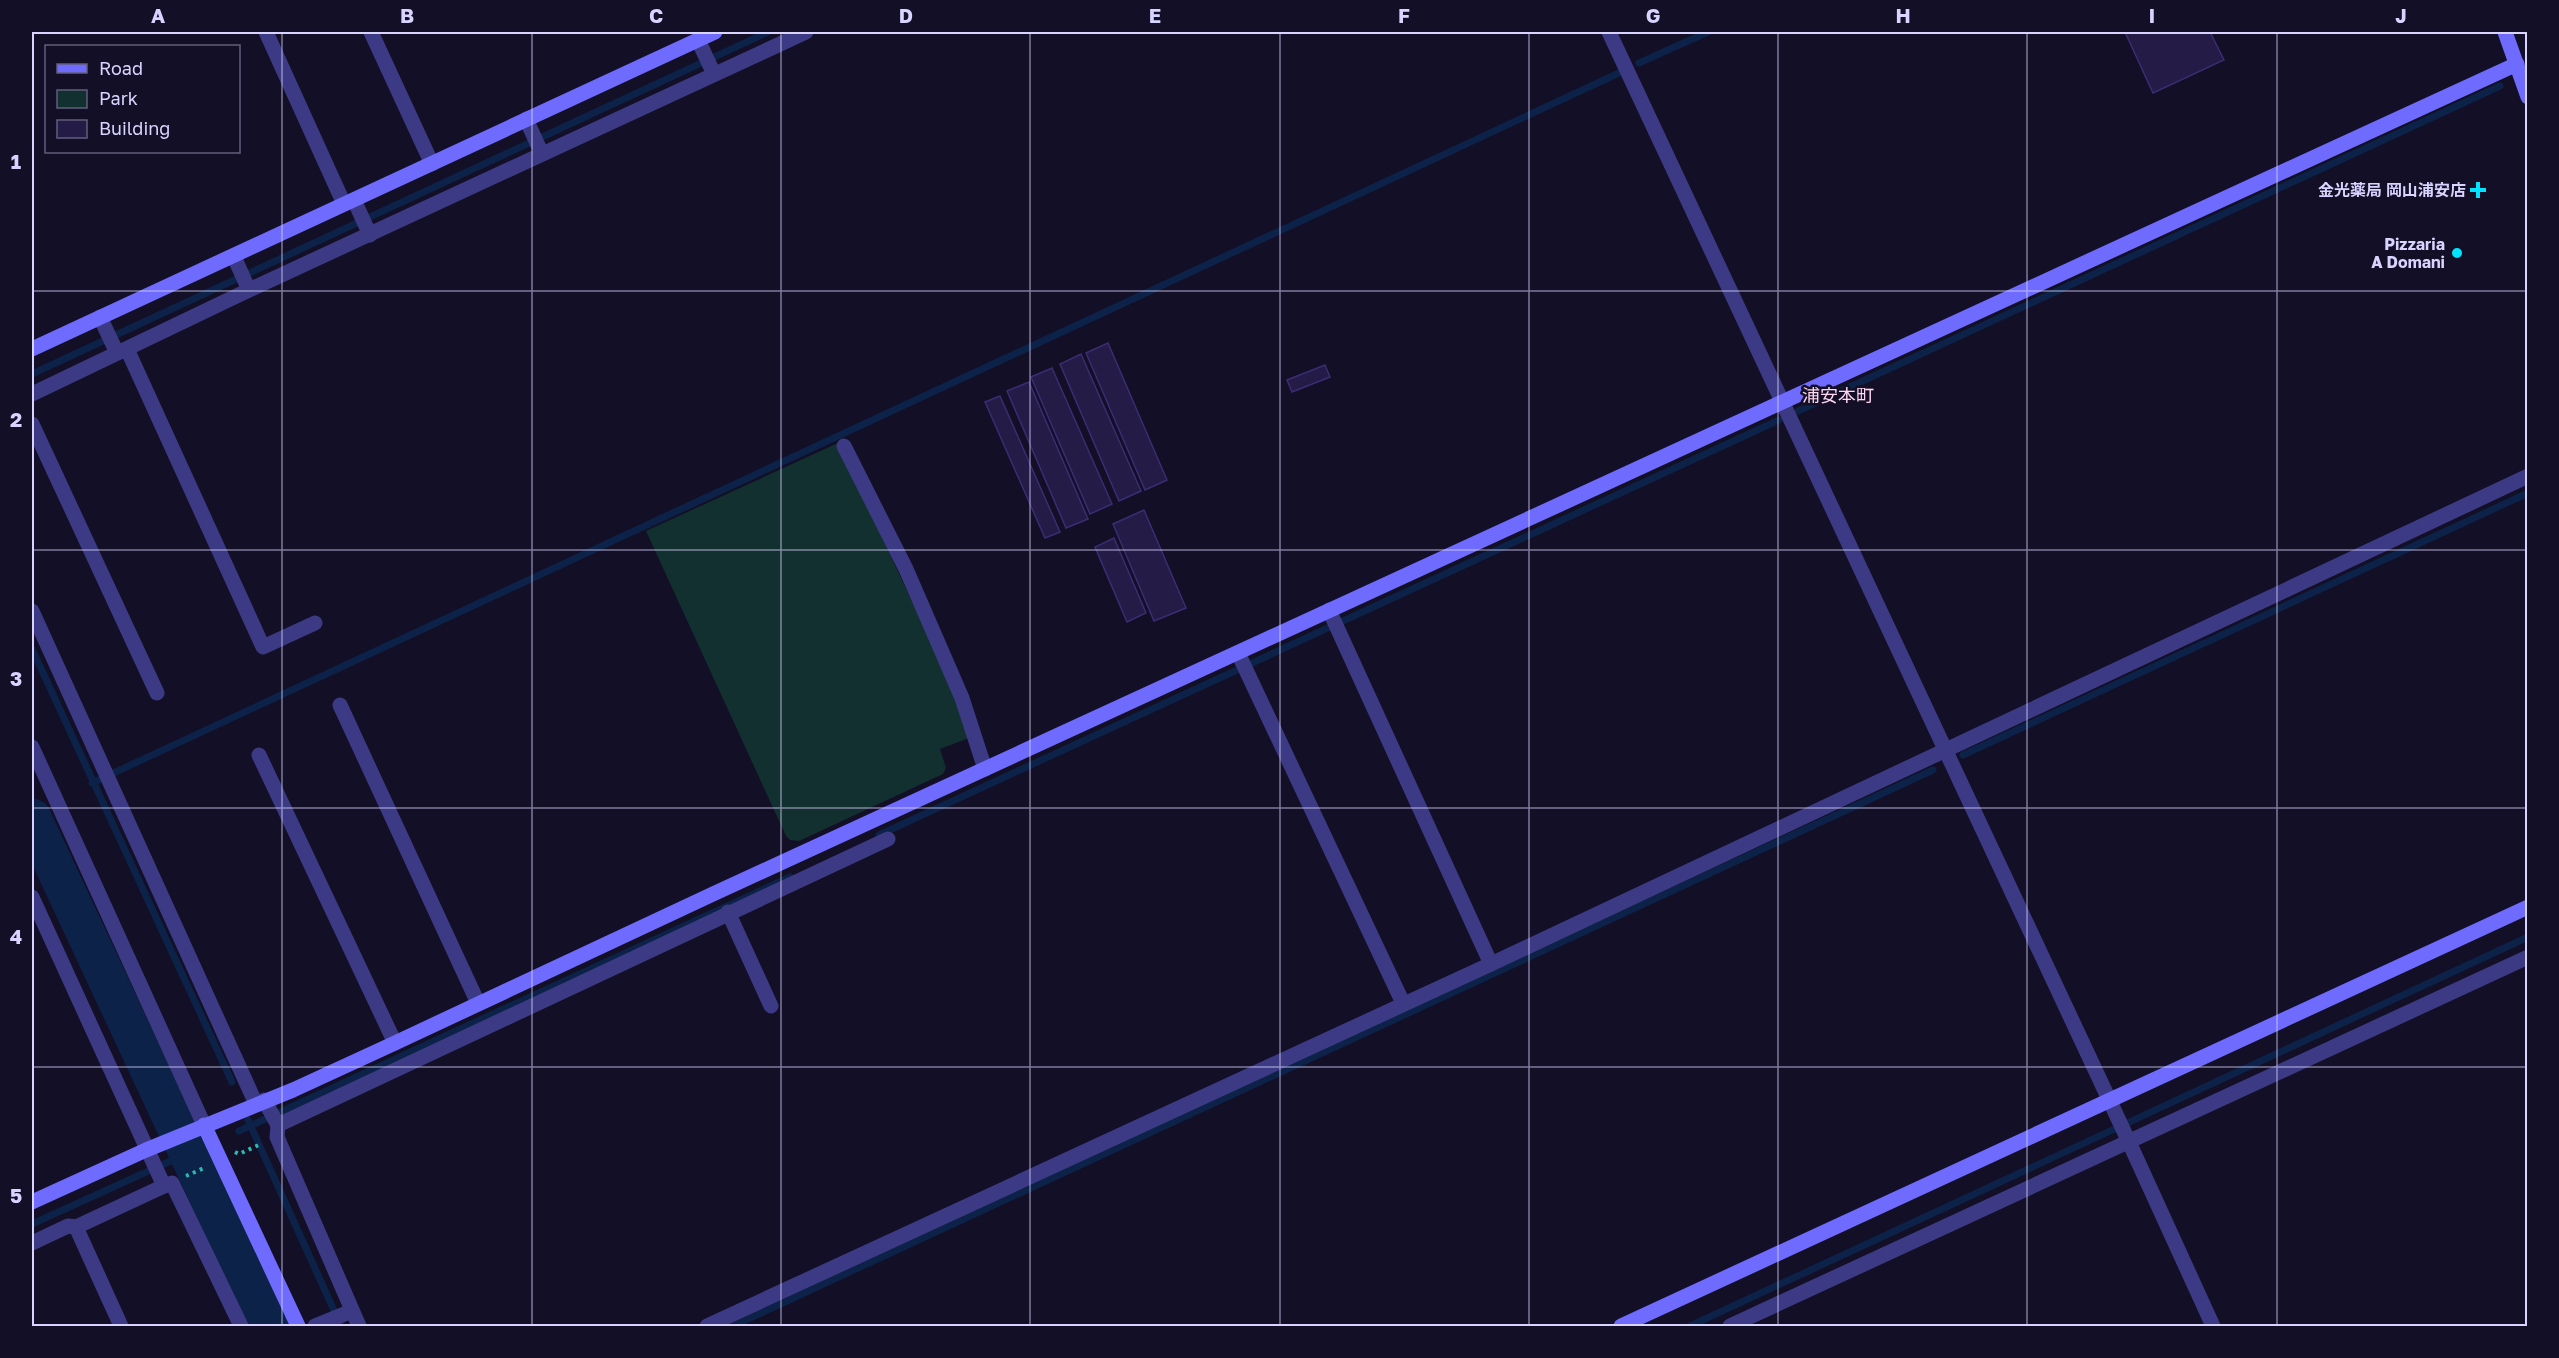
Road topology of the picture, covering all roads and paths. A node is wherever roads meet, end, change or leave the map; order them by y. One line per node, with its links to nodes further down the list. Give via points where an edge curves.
1 (266, 32): 14 (street)
2 (370, 32): 13 (street)
3 (715, 32): 7 (street)
4 (806, 32): 9 (street)
5 (1610, 32): 21 (street)
6 (2505, 32): 8 (street)
7 (698, 40): 9 (street); 11 (street)
8 (2522, 61): 10 (street); 21 (street)
9 (710, 64): 12 (street)
10 (2528, 97)
11 (526, 119): 12 (street); 13 (street)
12 (538, 145): 15 (street)
13 (432, 164): 14 (street)
14 (349, 202): 15 (street); 16 (street)
15 (366, 225): 16 (street)
16 (242, 275): 17 (street); 18 (street)
17 (100, 317): 18 (street); 19 (street)
18 (116, 345): 20 (street); 27 (street, via 263,647)
19 (32, 350)
20 (32, 394)
21 (1783, 402): 26 (street); 32 (street)
22 (32, 424): 29 (street)
23 (844, 446): 34 (street, via 906,569 962,698)
24 (2528, 476): 32 (street)
25 (32, 611): 47 (street)
26 (1333, 620): 28 (street); 41 (street)
27 (315, 622)
28 (1242, 662): 34 (street); 42 (street)
29 (157, 693)
30 (339, 705): 44 (street)
31 (32, 747): 48 (street)
32 (1946, 750): 41 (street); 46 (street)
33 (259, 755): 45 (street)
34 (986, 769): 36 (street)
35 (888, 839): 36 (street)
36 (831, 855): 38 (street); 38 (street)
37 (32, 900): 52 (street)
38 (720, 907): 43 (street); 44 (street); 44 (street)
39 (2528, 907): 46 (street)
40 (2528, 957): 49 (street)
41 (1491, 964): 42 (street)
42 (1403, 1003): 64 (street)
43 (771, 1006)
44 (476, 1016): 45 (street); 47 (street)
45 (395, 1043): 47 (street, via 293,1090)
46 (2108, 1100): 49 (street); 65 (street)
47 (269, 1112): 48 (street); 58 (street)
48 (200, 1127): 52 (street); 61 (street)
49 (2128, 1139): 66 (street); 67 (street)
50 (230, 1148): 51 (path, via 238,1154)
51 (252, 1148)
52 (156, 1164): 55 (street); 56 (street); 60 (street, via 172,1183)
53 (204, 1168): 54 (path)
54 (188, 1175)
55 (32, 1202)
56 (76, 1227): 57 (street, via 68,1226); 59 (street)
57 (32, 1243)
58 (342, 1316): 62 (street); 63 (street)
59 (121, 1326)
60 (241, 1326)
61 (298, 1326)
62 (315, 1326)
63 (359, 1326)
64 (707, 1326)
65 (1621, 1326)
66 (1730, 1326)
67 (2213, 1326)

